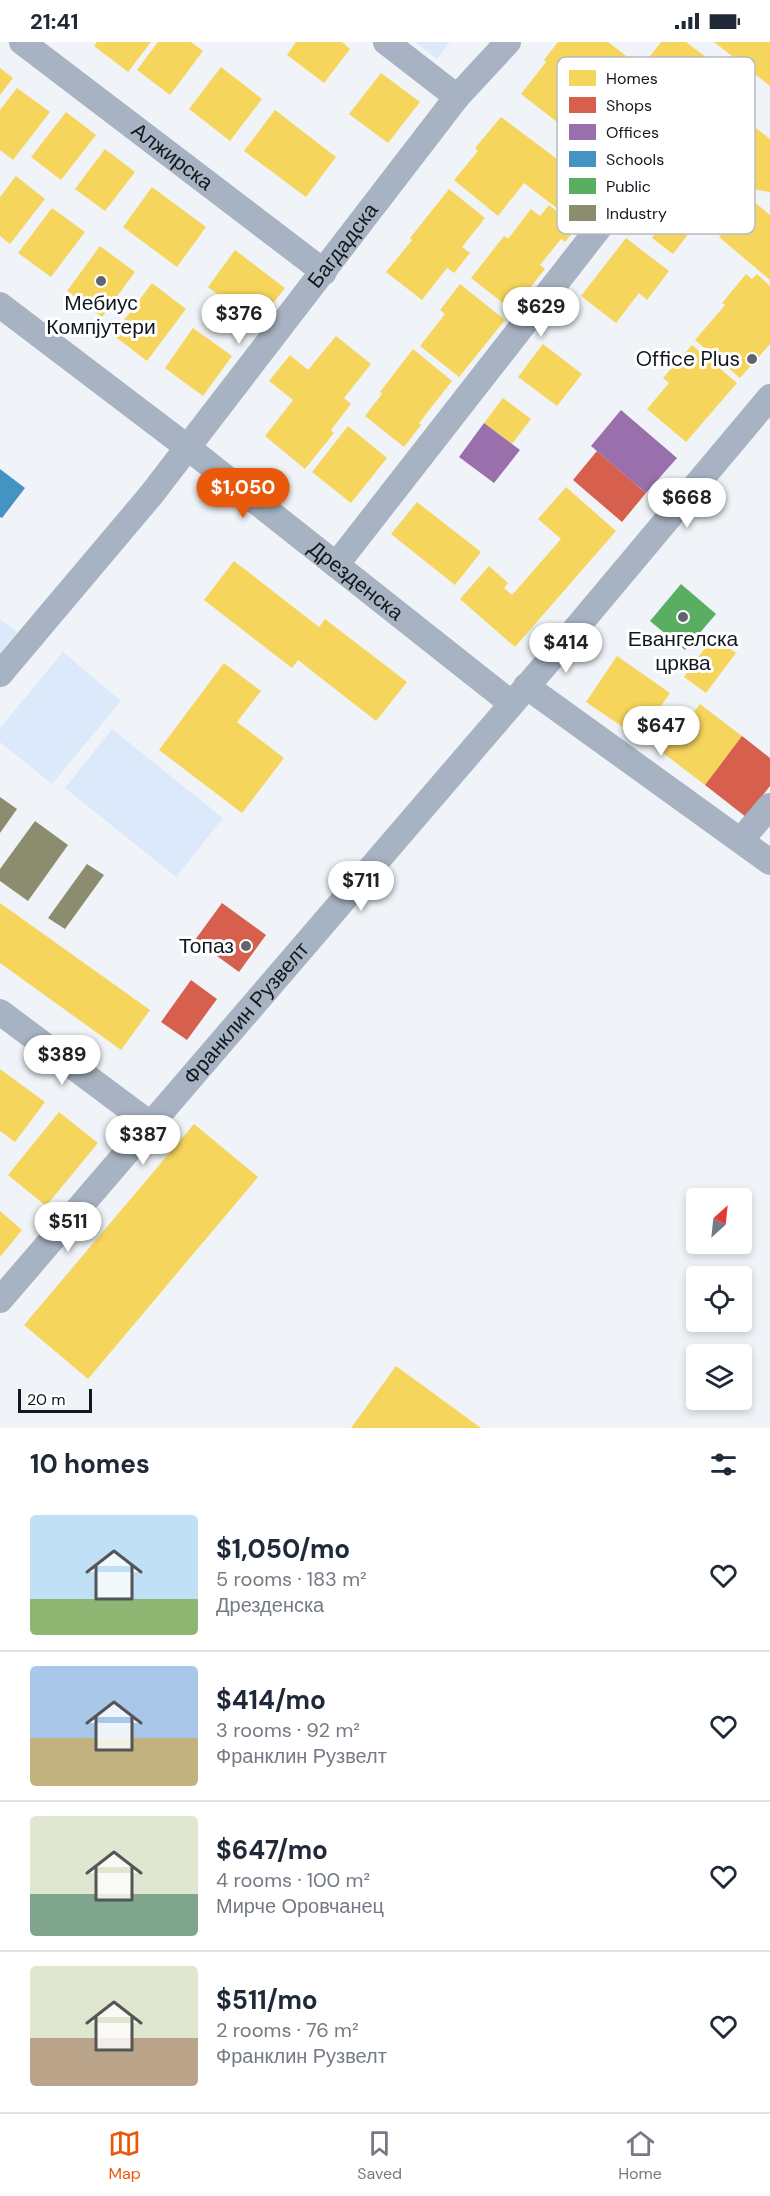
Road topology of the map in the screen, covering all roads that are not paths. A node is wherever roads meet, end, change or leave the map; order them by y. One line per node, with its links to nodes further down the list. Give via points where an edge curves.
1 (22, 42): 6 (street, Алжирска)
2 (386, 42): 4 (street)
3 (508, 42): 4 (street, Багдадска)
4 (458, 97): 6 (street, Багдадска)
5 (594, 234): 10 (street)
6 (324, 272): 9 (street, Багдадска)
7 (0, 304): 9 (street, Дрезденска)
8 (770, 398): 12 (street, Франклин Рузвелт)
9 (188, 447): 10 (street, Дрезденска); 11 (street, Багдадска)
10 (336, 565): 12 (street, Дрезденска)
11 (0, 674)
12 (518, 695): 14 (street, Дрезденска); 17 (street, Франклин Рузвелт)
13 (770, 806): 14 (street)
14 (741, 840): 15 (street, Дрезденска)
15 (770, 862)
16 (0, 1012): 17 (street)
17 (150, 1124): 18 (street, Франклин Рузвелт)
18 (0, 1300)

